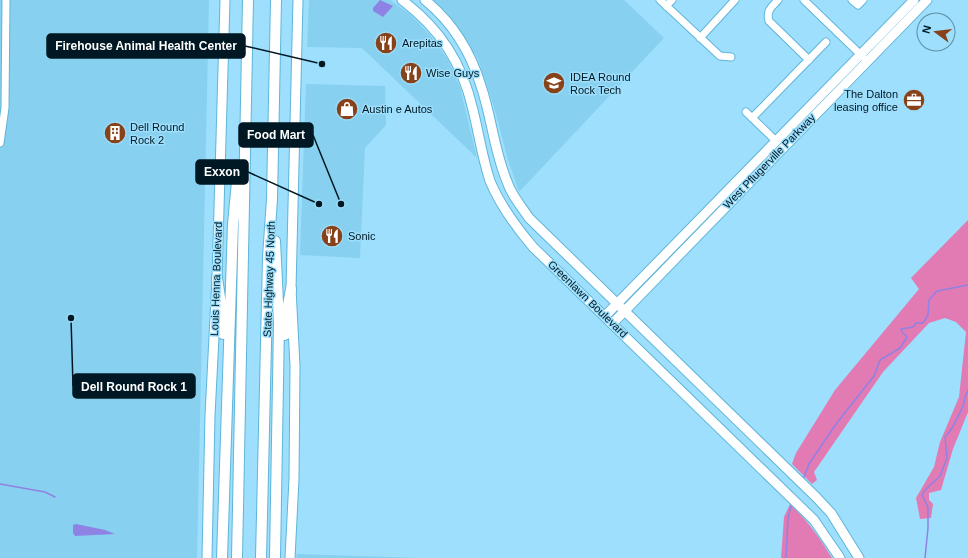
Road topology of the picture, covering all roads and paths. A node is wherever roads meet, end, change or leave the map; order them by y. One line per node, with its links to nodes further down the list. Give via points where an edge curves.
1 (6, 0): 29 (street, via 5,108)
2 (248, 0): 27 (highway)
3 (276, 0): 32 (highway, State Highway 45 North)
4 (298, 0): 34 (main road)
5 (402, 0): 26 (main road, Greenlawn Boulevard, via 431,25 450,50 464,78)
6 (425, 0): 25 (main road, Greenlawn Boulevard, via 445,18 463,43 482,87)
7 (660, 0): 17 (street)
8 (672, 0): 17 (street)
9 (735, 0): 18 (street)
10 (778, 0): 22 (street, via 768,10 769,21)
11 (804, 0): 21 (street)
12 (852, 0): 13 (street, via 858,5)
13 (863, 0)
14 (914, 0): 21 (main road, West Pflugerville Parkway)
15 (927, 0): 21 (main road, West Pflugerville Parkway)
16 (225, 1): 33 (main road, Louis Henna Boulevard)
17 (666, 6): 18 (street)
18 (700, 38): 20 (street, via 720,56)
19 (826, 42): 22 (street)
20 (731, 57)
21 (864, 58): 28 (main road, West Pflugerville Parkway); 31 (main road, West Pflugerville Parkway)
22 (809, 60): 24 (street)
23 (746, 112): 24 (street)
24 (752, 118): 28 (street)
25 (491, 125): 26 (main road); 35 (main road, Greenlawn Boulevard, via 508,185 529,218)
26 (477, 129): 37 (main road, Greenlawn Boulevard, via 491,182 517,228 533,247)
27 (244, 133): 40 (highway, via 236,187); 41 (highway)
28 (776, 141): 30 (main road, West Pflugerville Parkway)
29 (0, 143)
30 (738, 180): 31 (main road); 35 (main road, West Pflugerville Parkway)
31 (745, 187): 36 (main road, West Pflugerville Parkway)
32 (272, 199): 42 (highway, State Highway 45 North, via 268,257); 43 (highway, via 278,323)
33 (217, 278): 39 (main road, Louis Henna Boulevard, via 210,415); 40 (highway, via 223,317 223,422 218,528)
34 (291, 289): 43 (highway, via 286,321); 44 (main road, via 295,366)
35 (618, 303): 36 (main road, Greenlawn Boulevard); 37 (main road, West Pflugerville Parkway)
36 (625, 310): 38 (main road, West Pflugerville Parkway); 46 (main road, Greenlawn Boulevard, via 816,497 831,514)
37 (605, 316): 38 (main road, Greenlawn Boulevard)
38 (613, 323): 45 (main road, Greenlawn Boulevard, via 814,520)
39 (207, 558)
40 (221, 558)
41 (237, 558)
42 (261, 558)
43 (276, 558)
44 (290, 558)
45 (840, 558)
46 (859, 558)

